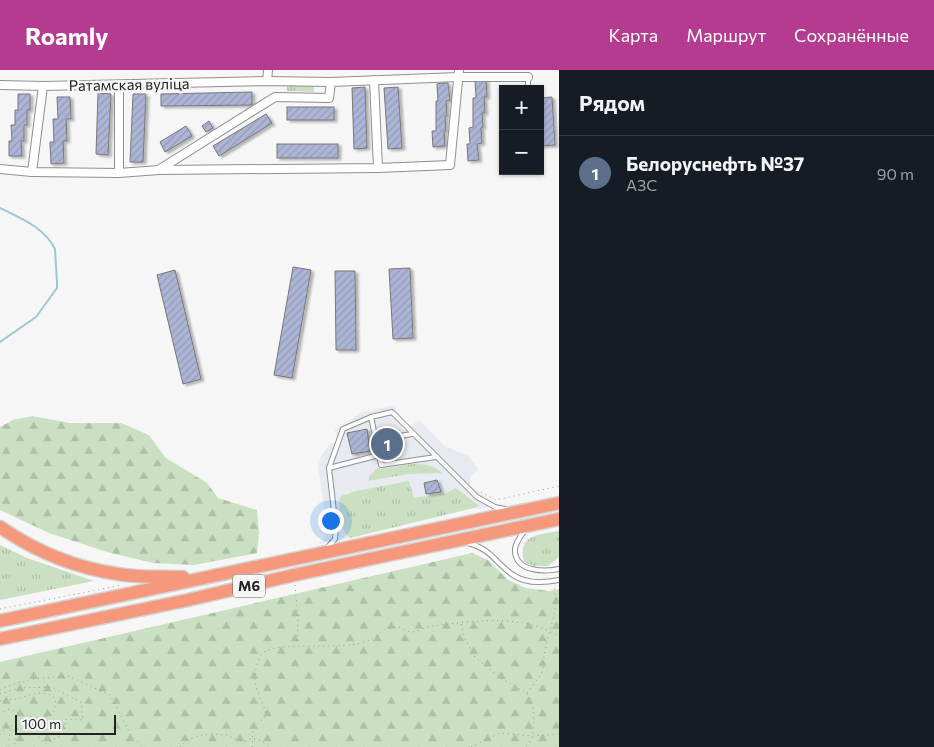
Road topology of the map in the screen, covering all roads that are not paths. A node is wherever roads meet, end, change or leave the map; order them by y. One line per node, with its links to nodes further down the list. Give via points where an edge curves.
1 (268, 70): 5 (street)
2 (458, 73): 3 (street, Ратамская вуліца); 4 (street, Ратамская вуліца); 11 (street, via 450,165)
3 (528, 77): 9 (lane)
4 (374, 80): 6 (street, Ратамская вуліца); 11 (street)
5 (267, 81): 6 (street, Ратамская вуліца); 8 (street, Ратамская вуліца)
6 (331, 82): 13 (street, via 329,98 275,97)
7 (0, 85): 10 (street, Ратамская вуліца)
8 (119, 85): 10 (street, Ратамская вуліца); 15 (street)
9 (528, 85)
10 (43, 86): 14 (street)
11 (378, 168): 13 (street)
12 (0, 169): 14 (street)
13 (158, 170): 15 (street)
14 (32, 172): 15 (street)
15 (119, 173)
16 (371, 417): 17 (lane, via 392,412); 18 (lane); 21 (lane, via 343,429)
17 (412, 434): 18 (lane); 20 (lane)
18 (376, 440): 19 (lane)
19 (379, 455): 20 (lane, via 381,465); 21 (lane)
20 (436, 456): 23 (lane, via 477,497 495,508)
21 (329, 468): 28 (lane, via 336,529 331,545)
22 (559, 503): 23 (highway, М6)
23 (517, 511): 28 (highway, М6)
24 (559, 519): 25 (highway, М6)
25 (528, 526): 27 (highway, М6); 29 (lane, via 516,545 515,552 521,563 546,572)
26 (0, 527): 30 (highway, via 43,552 100,571 119,575)
27 (458, 541): 31 (lane, via 486,550 513,575 524,580); 33 (highway, М6)
28 (321, 554): 30 (highway, М6)
29 (559, 570)
30 (208, 577): 32 (highway, М6)
31 (559, 580)
32 (0, 621)
33 (0, 639)

